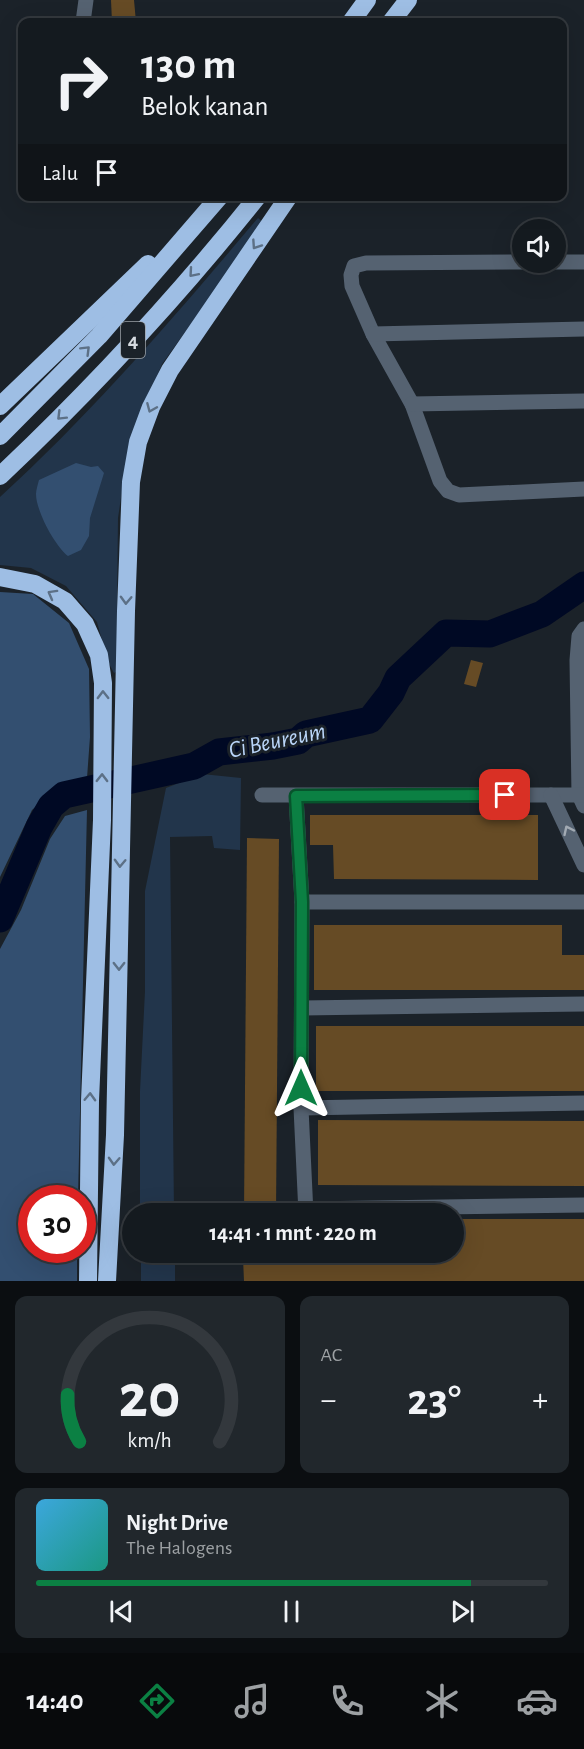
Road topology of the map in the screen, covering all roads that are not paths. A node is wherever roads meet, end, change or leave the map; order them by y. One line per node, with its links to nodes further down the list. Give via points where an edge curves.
1 (86, 0): 4 (street)
2 (367, 0): 5 (highway)
3 (410, 0): 6 (highway); 7 (highway)
4 (84, 18)
5 (354, 18)
6 (394, 18)
7 (401, 18)
8 (214, 201): 19 (highway)
9 (215, 201): 20 (highway, 4, one-way to 9, via 99,336)
10 (254, 201): 21 (highway, 4, one-way to 21, via 160,311)
11 (286, 201): 41 (highway, one-way to 41, via 170,370 138,442 131,482 115,1135)
12 (512, 262): 16 (street, via 354,266 352,286)
13 (566, 262): 14 (street)
14 (584, 262)
15 (584, 329): 16 (street)
16 (374, 334): 18 (street)
17 (584, 401): 18 (street)
18 (412, 404): 22 (street, via 440,482 448,491 459,495)
19 (0, 406)
20 (0, 436)
21 (0, 476)
22 (584, 489)
23 (0, 577): 40 (highway, one-way to 23, via 103,683 99,655 85,624 65,601 35,584)
24 (584, 629): 25 (street, via 578,648)
25 (580, 701): 29 (street)
26 (262, 795): 28 (street)
27 (551, 795): 28 (street); 29 (street); 30 (street, one-way to 27)
28 (296, 796): 31 (street)
29 (582, 798)
30 (584, 865)
31 (302, 902): 32 (street); 34 (street)
32 (584, 902)
33 (584, 1004): 34 (street)
34 (302, 1008): 36 (street)
35 (584, 1103): 36 (street)
36 (301, 1108): 37 (street)
37 (306, 1203)
38 (584, 1205): 39 (street)
39 (464, 1208)
40 (88, 1281)
41 (107, 1281)

